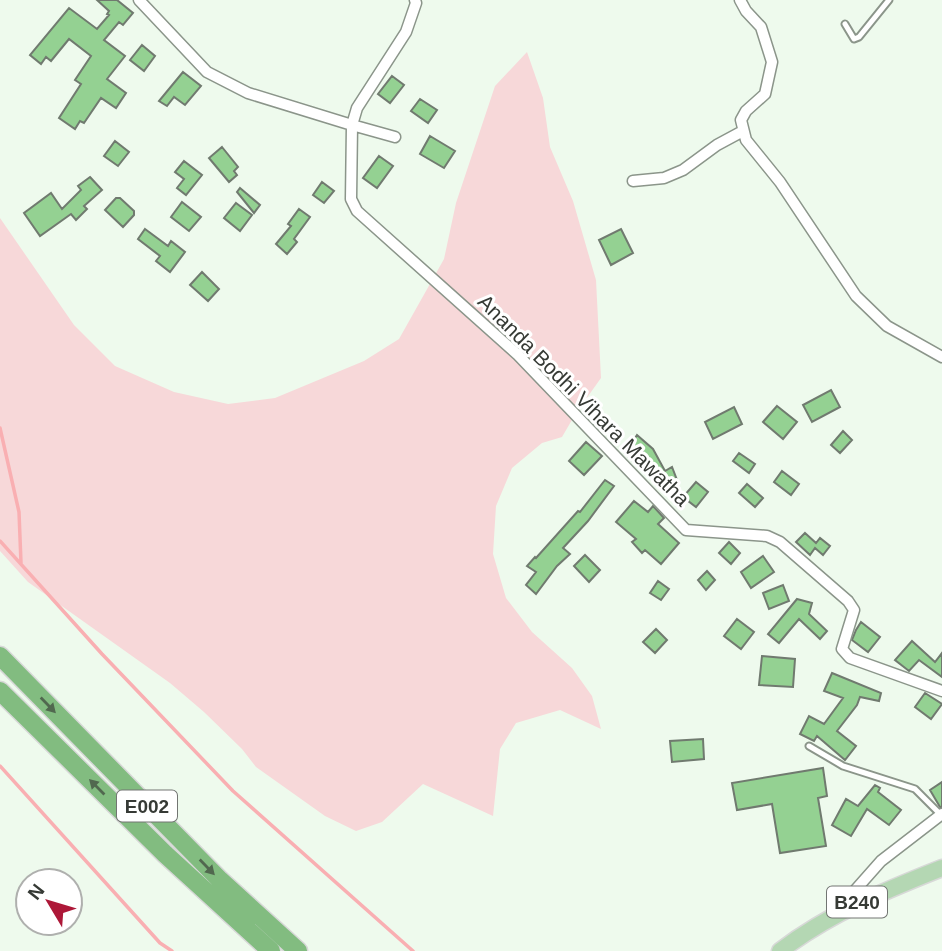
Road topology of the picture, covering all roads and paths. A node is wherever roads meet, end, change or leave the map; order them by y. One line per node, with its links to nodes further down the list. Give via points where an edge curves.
1 (139, 0): 6 (street, via 207,72 248,93)
2 (415, 0): 6 (street, via 406,32 357,108)
3 (740, 0): 7 (street, via 761,27 772,62 765,94 746,111)
4 (889, 0): 5 (lane, via 859,37 854,39)
5 (845, 24)
6 (352, 125): 8 (street); 13 (street, Ananda Bodhi Vihara Mawatha, via 352,198 357,211 518,355 686,530 767,536 780,542 854,610 842,649 850,658)
7 (742, 126): 9 (street, via 683,170 664,178); 10 (street, via 746,140 780,182 856,296 887,326)
8 (395, 137)
9 (633, 181)
10 (942, 357)
11 (0, 656): 19 (highway, E002, one-way to 19, via 220,880)
12 (0, 691): 18 (highway, E002, one-way to 12)
13 (942, 691)
14 (809, 746): 15 (lane, via 843,766 915,789)
15 (941, 814): 17 (street, via 881,861)
16 (942, 868): 17 (main road, B240)
17 (832, 916): 20 (main road, B240)
18 (269, 951)
19 (298, 951)
20 (780, 951)

